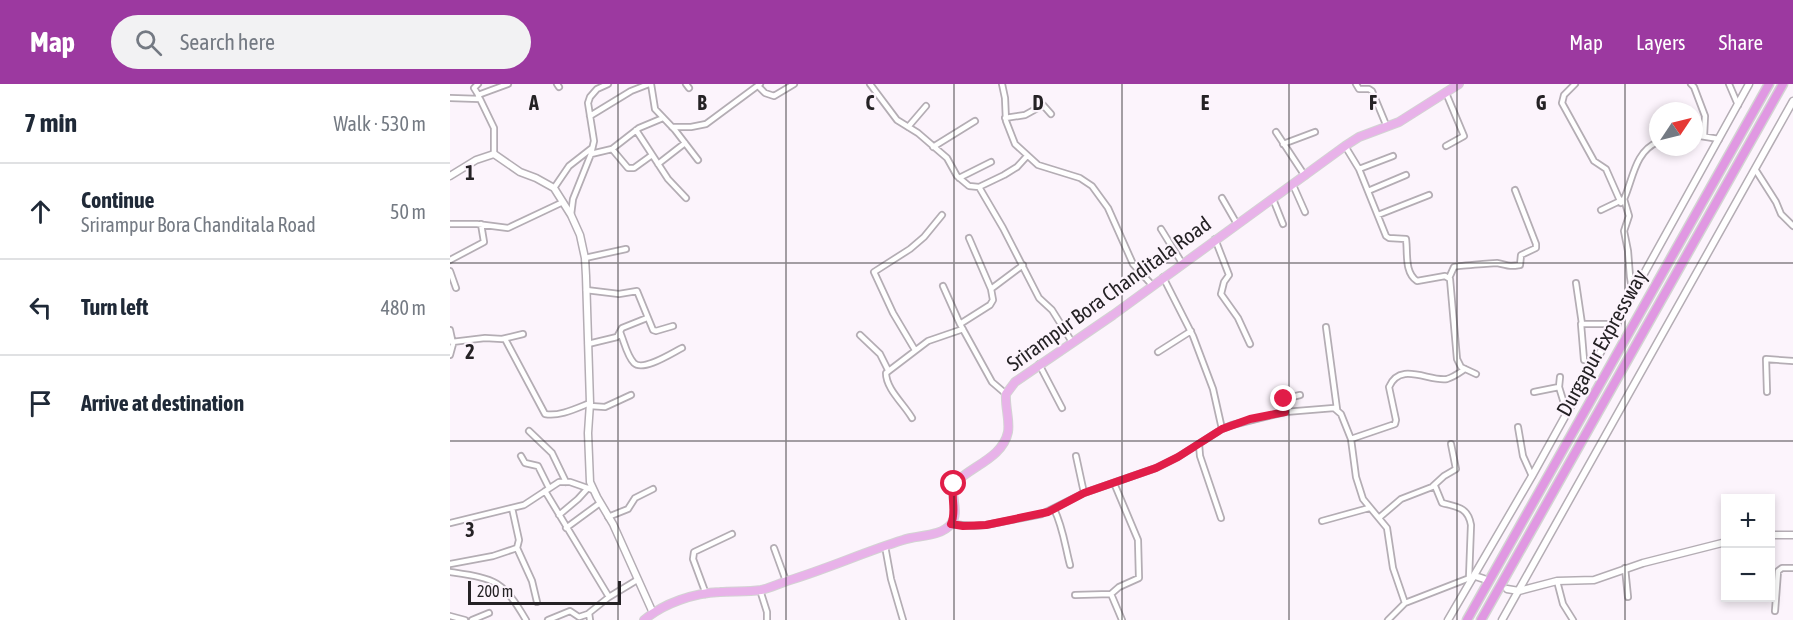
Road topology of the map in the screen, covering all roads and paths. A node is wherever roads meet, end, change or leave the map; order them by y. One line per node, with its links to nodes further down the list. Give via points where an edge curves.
1 (478, 84): 19 (street, via 474,88)
2 (508, 84): 19 (street)
3 (608, 84): 26 (street, via 590,97)
4 (650, 84): 26 (street); 27 (street, via 655,109)
5 (794, 84): 17 (street, via 774,96)
6 (870, 84): 31 (street, via 891,114)
7 (1002, 84): 28 (street)
8 (1356, 84): 32 (street, via 1372,92)
9 (1459, 84): 18 (main road, Srirampur Bora Chanditala Road)
10 (1575, 84): 68 (street, via 1562,103 1594,161 1606,169)
11 (1691, 84): 36 (street, via 1705,116)
12 (1730, 84): 22 (street)
13 (1749, 84): 22 (street)
14 (1764, 84): 25 (highway)
15 (1769, 84): 25 (highway, Durgapur Expressway)
16 (1783, 84): 208 (highway, Durgapur Expressway)
17 (759, 85): 30 (street, via 706,124)
18 (1446, 93): 32 (main road, Srirampur Bora Chanditala Road); 41 (street, via 1464,136)
19 (479, 97): 20 (street); 46 (street, via 494,128)
20 (450, 98)
21 (1793, 101): 54 (street)
22 (1738, 105): 37 (street)
23 (926, 106): 31 (street)
24 (1051, 114): 28 (street, via 1043,105 1024,115)
25 (1752, 115): 207 (highway, Durgapur Expressway)
26 (590, 116): 45 (street, via 594,141)
27 (663, 118): 30 (street); 33 (street)
28 (1005, 118): 48 (street, via 1015,144)
29 (975, 121): 43 (street)
30 (672, 127): 38 (street)
31 (908, 127): 43 (street)
32 (1387, 127): 40 (main road, Srirampur Bora Chanditala Road)
33 (636, 130): 44 (street); 47 (street)
34 (1276, 132): 39 (street)
35 (1315, 132): 39 (street)
36 (1704, 136): 37 (street)
37 (1719, 139): 95 (street)
38 (685, 143): 50 (street); 52 (street)
39 (1283, 144): 57 (street)
40 (1345, 146): 53 (street); 57 (main road, Srirampur Bora Chanditala Road)
41 (1446, 146)
42 (1649, 146): 68 (street, via 1636,165)
43 (933, 147): 58 (street, via 951,162)
44 (612, 149): 45 (street); 47 (street, via 628,168)
45 (591, 151): 61 (street, via 569,166); 72 (street)
46 (494, 154): 56 (street); 61 (street)
47 (652, 155): 52 (street)
48 (1028, 156): 60 (street, via 1013,170); 92 (street, via 1038,165 1080,178 1092,186 1108,208 1133,264)
49 (1393, 156): 53 (street)
50 (698, 160)
51 (991, 162): 58 (street)
52 (658, 164): 65 (street)
53 (1359, 169): 63 (street)
54 (1755, 169): 79 (street, via 1781,214); 184 (street)
55 (1406, 175): 63 (street)
56 (450, 176)
57 (1305, 176): 59 (main road, Srirampur Bora Chanditala Road)
58 (959, 178): 60 (street, via 969,186)
59 (1293, 185): 67 (main road, Srirampur Bora Chanditala Road); 71 (street)
60 (979, 187): 87 (street)
61 (554, 188): 69 (street)
62 (1515, 190): 90 (street, via 1536,248 1521,255 1521,264 1459,265)
63 (1368, 191): 74 (street)
64 (1429, 195): 74 (street)
65 (686, 198)
66 (1222, 198): 76 (street)
67 (1273, 199): 76 (main road, Srirampur Bora Chanditala Road); 77 (street)
68 (1622, 201): 70 (street); 95 (street, via 1629,216 1624,231 1629,278)
69 (563, 202): 72 (street); 78 (street, via 508,228)
70 (1601, 210)
71 (1305, 212)
72 (571, 215): 84 (street)
73 (942, 215): 115 (street, via 906,253 874,272)
74 (1377, 215): 90 (street, via 1386,236 1406,239 1408,266 1415,281)
75 (450, 224): 78 (street)
76 (1237, 224): 82 (main road, Srirampur Bora Chanditala Road)
77 (1283, 224)
78 (481, 225): 85 (street, via 484,242)
79 (1793, 226)
80 (1161, 229): 86 (street)
81 (969, 237): 96 (street)
82 (1215, 239): 86 (main road, Srirampur Bora Chanditala Road); 113 (street, via 1229,275 1221,294)
83 (626, 249): 84 (street)
84 (585, 258): 97 (street)
85 (450, 260)
86 (1182, 263): 89 (main road, Srirampur Bora Chanditala Road)
87 (1023, 265): 96 (street); 111 (street, via 1040,298)
88 (450, 271): 94 (street)
89 (1163, 277): 92 (main road, Srirampur Bora Chanditala Road); 105 (street)
90 (1449, 278): 121 (street, via 1457,359)
91 (1576, 283): 99 (street)
92 (1152, 285): 111 (main road, Srirampur Bora Chanditala Road)
93 (943, 286): 102 (street)
94 (456, 288)
95 (1637, 288): 100 (street)
96 (991, 289): 102 (street, via 992,303)
97 (586, 290): 98 (street, via 619,294 637,291); 112 (street)
98 (647, 318): 101 (street, via 656,331); 106 (street, via 625,326)
99 (1581, 324): 100 (street); 118 (street)
100 (1618, 324): 135 (street)
101 (673, 326)
102 (961, 327): 115 (street); 128 (street, via 994,385)
103 (1326, 327): 133 (street)
104 (450, 330): 110 (street)
105 (1191, 331): 116 (street); 138 (street, via 1213,389)
106 (620, 332): 112 (street, via 617,337); 114 (street, via 638,366)
107 (523, 334): 109 (street)
108 (860, 336): 122 (street, via 880,354)
109 (505, 339): 110 (street); 131 (street, via 545,414)
110 (451, 341): 117 (street)
111 (1072, 342): 120 (main road, Srirampur Bora Chanditala Road)
112 (588, 344): 131 (street)
113 (1250, 344)
114 (682, 348)
115 (915, 350): 122 (street)
116 (1158, 351)
117 (450, 355)
118 (1584, 360)
119 (1793, 361): 127 (street, via 1766,359)
120 (1039, 364): 128 (main road, Srirampur Bora Chanditala Road); 132 (street)
121 (1465, 369): 123 (street); 140 (street, via 1447,379 1410,373 1393,380 1389,387 1395,424)
122 (888, 370): 136 (street, via 887,381)
123 (1476, 374)
124 (1560, 376): 125 (street)
125 (1559, 387): 126 (street); 135 (street)
126 (1534, 392)
127 (1767, 392)
128 (1006, 394): 163 (main road, Srirampur Bora Chanditala Road, via 1007,437 992,456 954,484)
129 (631, 395): 131 (street, via 605,407)
130 (1300, 395): 134 (street, via 1284,399)
131 (590, 405): 150 (street)
132 (1062, 408)
133 (1337, 409): 134 (street); 140 (street)
134 (1285, 412): 138 (street)
135 (1567, 413): 145 (street)
136 (912, 418)
137 (1518, 427): 145 (street, via 1523,456)
138 (1222, 429): 141 (street)
139 (529, 431): 146 (street, via 552,453)
140 (1351, 439): 155 (street, via 1357,482)
141 (1200, 444): 147 (street, via 1156,468); 160 (street, via 1200,456)
142 (1451, 444): 148 (street, via 1456,469)
143 (521, 456): 149 (street, via 525,463 538,466)
144 (1076, 456): 152 (street)
145 (1532, 477): 177 (street)
146 (566, 482): 149 (street); 150 (street)
147 (1114, 483): 152 (street); 186 (street, via 1138,540 1139,577)
148 (1435, 486): 159 (street, via 1401,500); 177 (street, via 1442,503 1463,509 1471,520)
149 (547, 489): 154 (street, via 531,502); 157 (street)
150 (590, 489): 153 (street); 157 (street)
151 (653, 489): 158 (street, via 631,501 627,509)
152 (1084, 493): 156 (street)
153 (600, 503): 158 (street); 164 (street)
154 (512, 508): 162 (street); 170 (street)
155 (1369, 508): 159 (street); 161 (street)
156 (1054, 509): 163 (street, via 986,525); 173 (street)
157 (559, 515): 164 (street)
158 (608, 517): 179 (street)
159 (1380, 517): 191 (street, via 1387,528 1393,568)
160 (1221, 518)
161 (1322, 521)
162 (450, 523)
163 (951, 524): 169 (main road, via 937,532)
164 (566, 528): 188 (street)
165 (732, 534): 185 (street, via 694,552)
166 (1775, 535): 167 (street)
167 (1793, 535)
168 (1721, 543): 174 (street)
169 (885, 546): 180 (main road); 203 (street)
170 (517, 548): 172 (street); 190 (street)
171 (774, 548): 180 (street)
172 (450, 564)
173 (1070, 565)
174 (1625, 568): 181 (street, via 1594,580); 189 (street)
175 (1793, 568): 192 (street, via 1778,571)
176 (450, 572): 199 (street, via 488,578 498,584)
177 (1472, 577): 178 (street); 191 (street); 206 (street)
178 (1484, 579)
179 (637, 580): 188 (street); 194 (street)
180 (786, 581): 183 (main road)
181 (1557, 581): 184 (street); 210 (street, via 1563,604)
182 (1507, 589): 184 (street)
183 (760, 590): 185 (main road); 202 (street)
184 (1519, 591): 209 (street)
185 (706, 594): 194 (main road, via 669,604)
186 (1111, 594): 187 (street); 204 (street)
187 (1075, 596)
188 (609, 597): 196 (street)
189 (1628, 597)
190 (537, 602)
191 (1405, 603): 205 (street)
192 (1775, 611)
193 (489, 613): 198 (street)
194 (653, 613): 201 (main road)
195 (450, 616): 197 (street)
196 (589, 617): 200 (street, via 579,617 570,611)
197 (465, 620)
198 (472, 620)
199 (526, 620)
200 (548, 620)
201 (644, 620)
202 (767, 620)
203 (903, 620)
204 (1122, 620)
205 (1388, 620)
206 (1448, 620)
207 (1467, 620)
208 (1481, 620)
209 (1502, 620)
210 (1573, 620)

